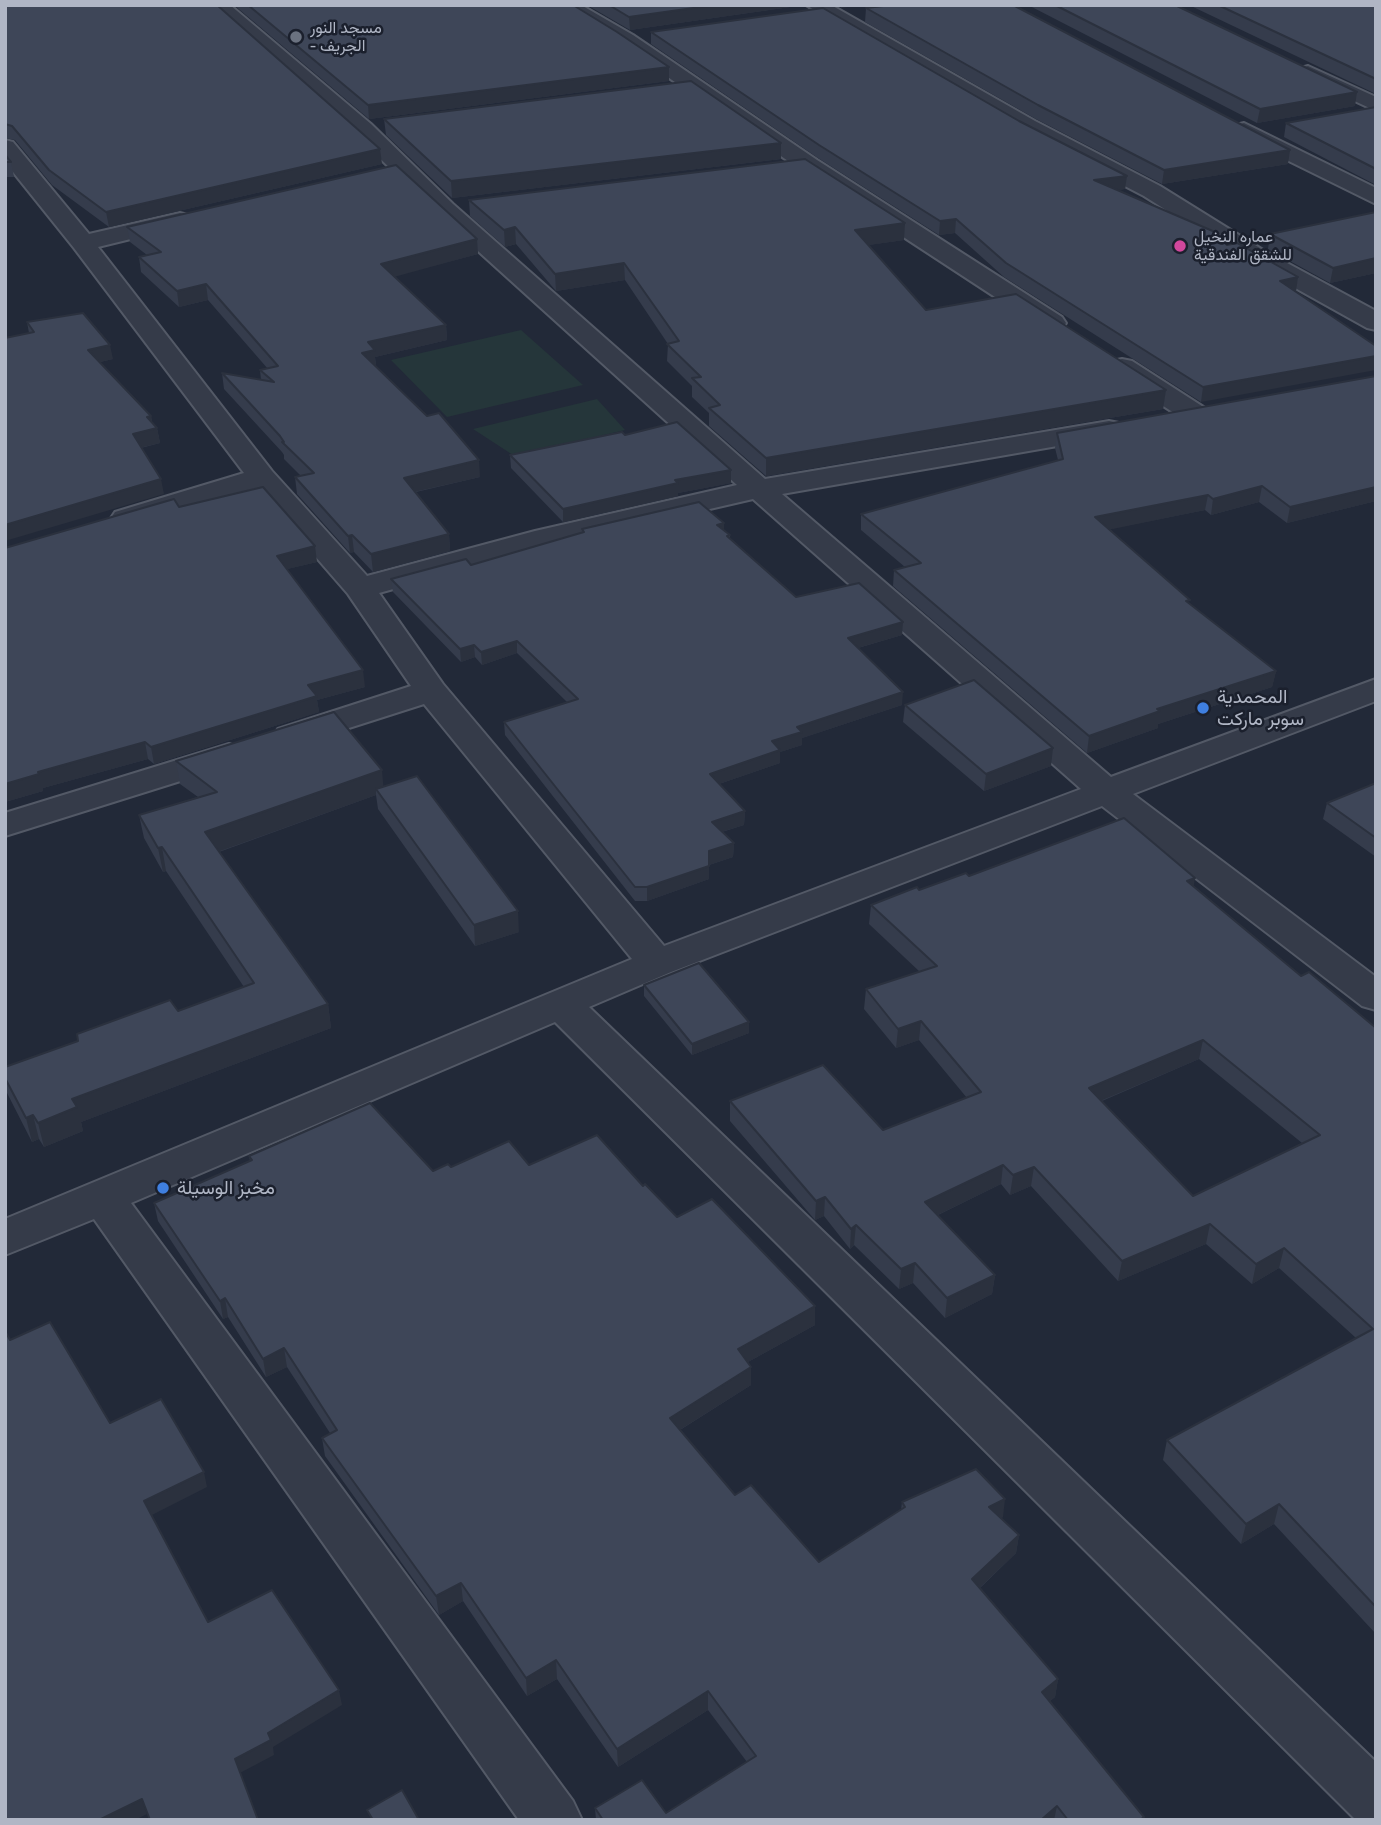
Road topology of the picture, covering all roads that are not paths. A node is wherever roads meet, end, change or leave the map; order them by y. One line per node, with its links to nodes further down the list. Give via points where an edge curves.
1 (218, 5): 16 (street)
2 (566, 5): 6 (street)
3 (820, 12): 4 (street); 27 (street, via 1152,191 1254,255)
4 (864, 13)
5 (653, 36): 6 (street)
6 (626, 40): 8 (street)
7 (1289, 63): 10 (street)
8 (695, 87): 9 (street); 19 (street)
9 (667, 90)
10 (1376, 104)
11 (1376, 111): 12 (street)
12 (1351, 116)
13 (1227, 121): 17 (street)
14 (390, 126): 16 (street)
15 (1288, 127): 17 (street)
16 (363, 129): 24 (street, via 391,171)
17 (1250, 134): 22 (street)
18 (5, 147): 21 (street)
19 (809, 165): 20 (street); 28 (street)
20 (773, 170)
21 (17, 180): 26 (street)
22 (1376, 197)
23 (480, 205): 24 (street)
24 (445, 209): 31 (street)
25 (204, 215): 26 (street)
26 (83, 243): 30 (street)
27 (1376, 322)
28 (1078, 339)
29 (1101, 354): 31 (street, via 1208,412)
30 (262, 477): 32 (street); 33 (street)
31 (759, 489): 33 (street, via 535,540); 36 (street)
32 (95, 527)
33 (359, 588): 35 (street)
34 (1376, 689): 36 (street)
35 (431, 691): 37 (street); 38 (street)
36 (1105, 790): 38 (street); 39 (street)
37 (5, 824)
38 (657, 963): 40 (street)
39 (1376, 997)
40 (560, 1003): 41 (street); 43 (street)
41 (103, 1198): 42 (street); 44 (street)
42 (5, 1238)
43 (1376, 1803): 45 (street)
44 (553, 1820)
45 (1351, 1820)

